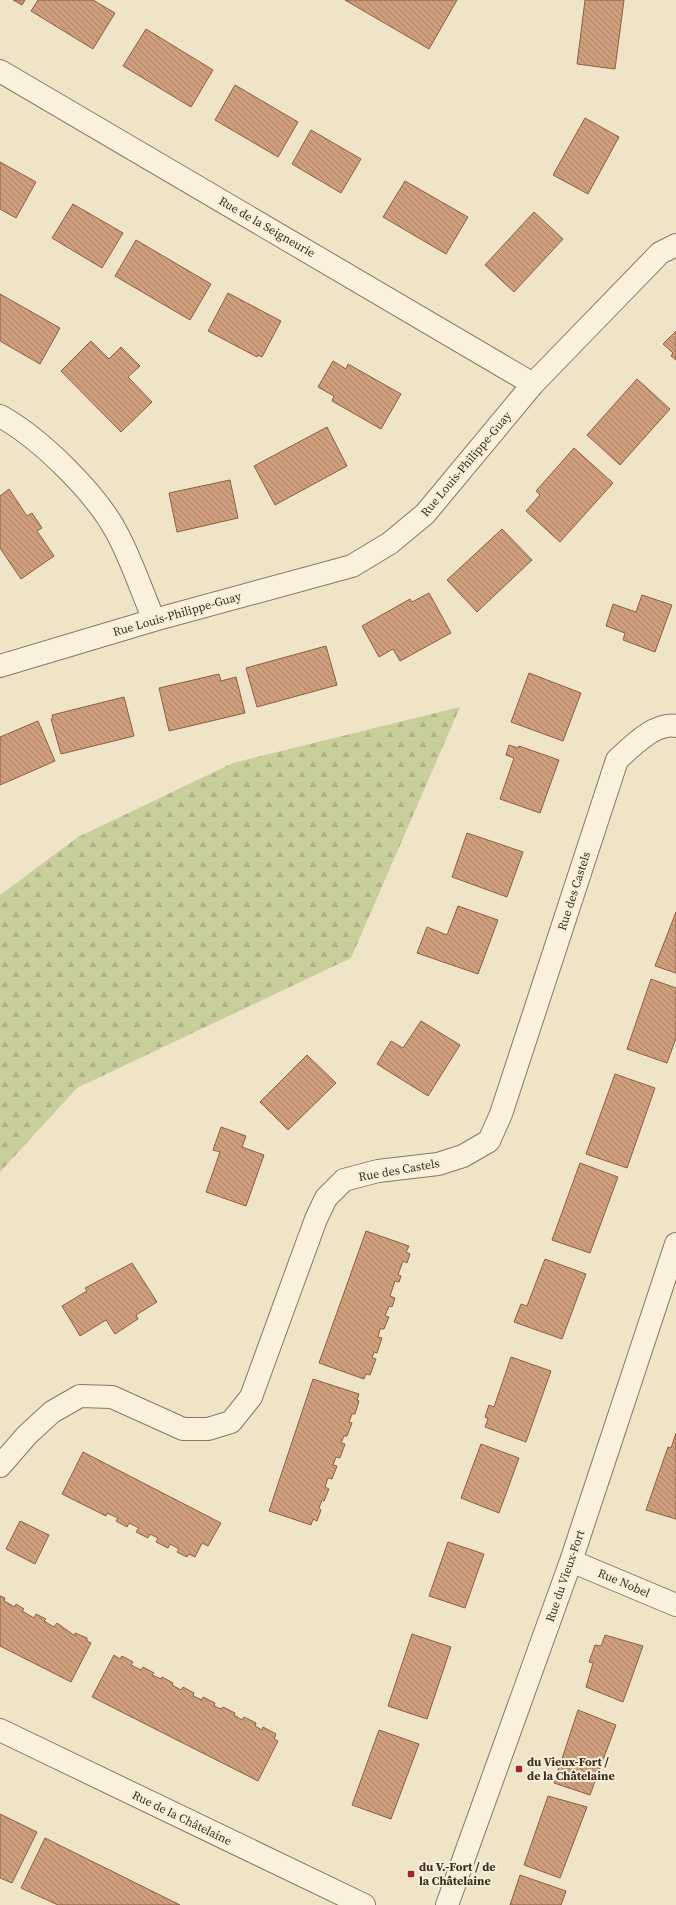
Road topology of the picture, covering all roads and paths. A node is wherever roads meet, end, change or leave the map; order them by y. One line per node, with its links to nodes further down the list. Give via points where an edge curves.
1 (0, 71): 3 (street, Rue de la Seigneurie)
2 (676, 245): 3 (street, Rue Louis-Philippe-Guay, via 660,253)
3 (533, 384): 5 (street, Rue Louis-Philippe-Guay, via 424,514 390,543 352,566)
4 (0, 416): 5 (street, via 17,425 94,498 117,533)
5 (154, 620): 6 (street, Rue Louis-Philippe-Guay)
6 (0, 666)
7 (676, 726): 9 (street, Rue des Castels, via 668,724 640,739 617,760 501,1114 489,1141 463,1156 438,1164 378,1171 344,1180 326,1198 251,1397 231,1422 208,1429 183,1429 112,1397 80,1396 52,1412 27,1435)
8 (676, 1244): 10 (street, Rue du Vieux-Fort)
9 (0, 1466)
10 (571, 1561): 11 (street, Rue Nobel); 14 (street, Rue du Vieux-Fort)
11 (676, 1605)
12 (0, 1730): 13 (street, Rue de la Châtelaine)
13 (364, 1905)
14 (447, 1905)

